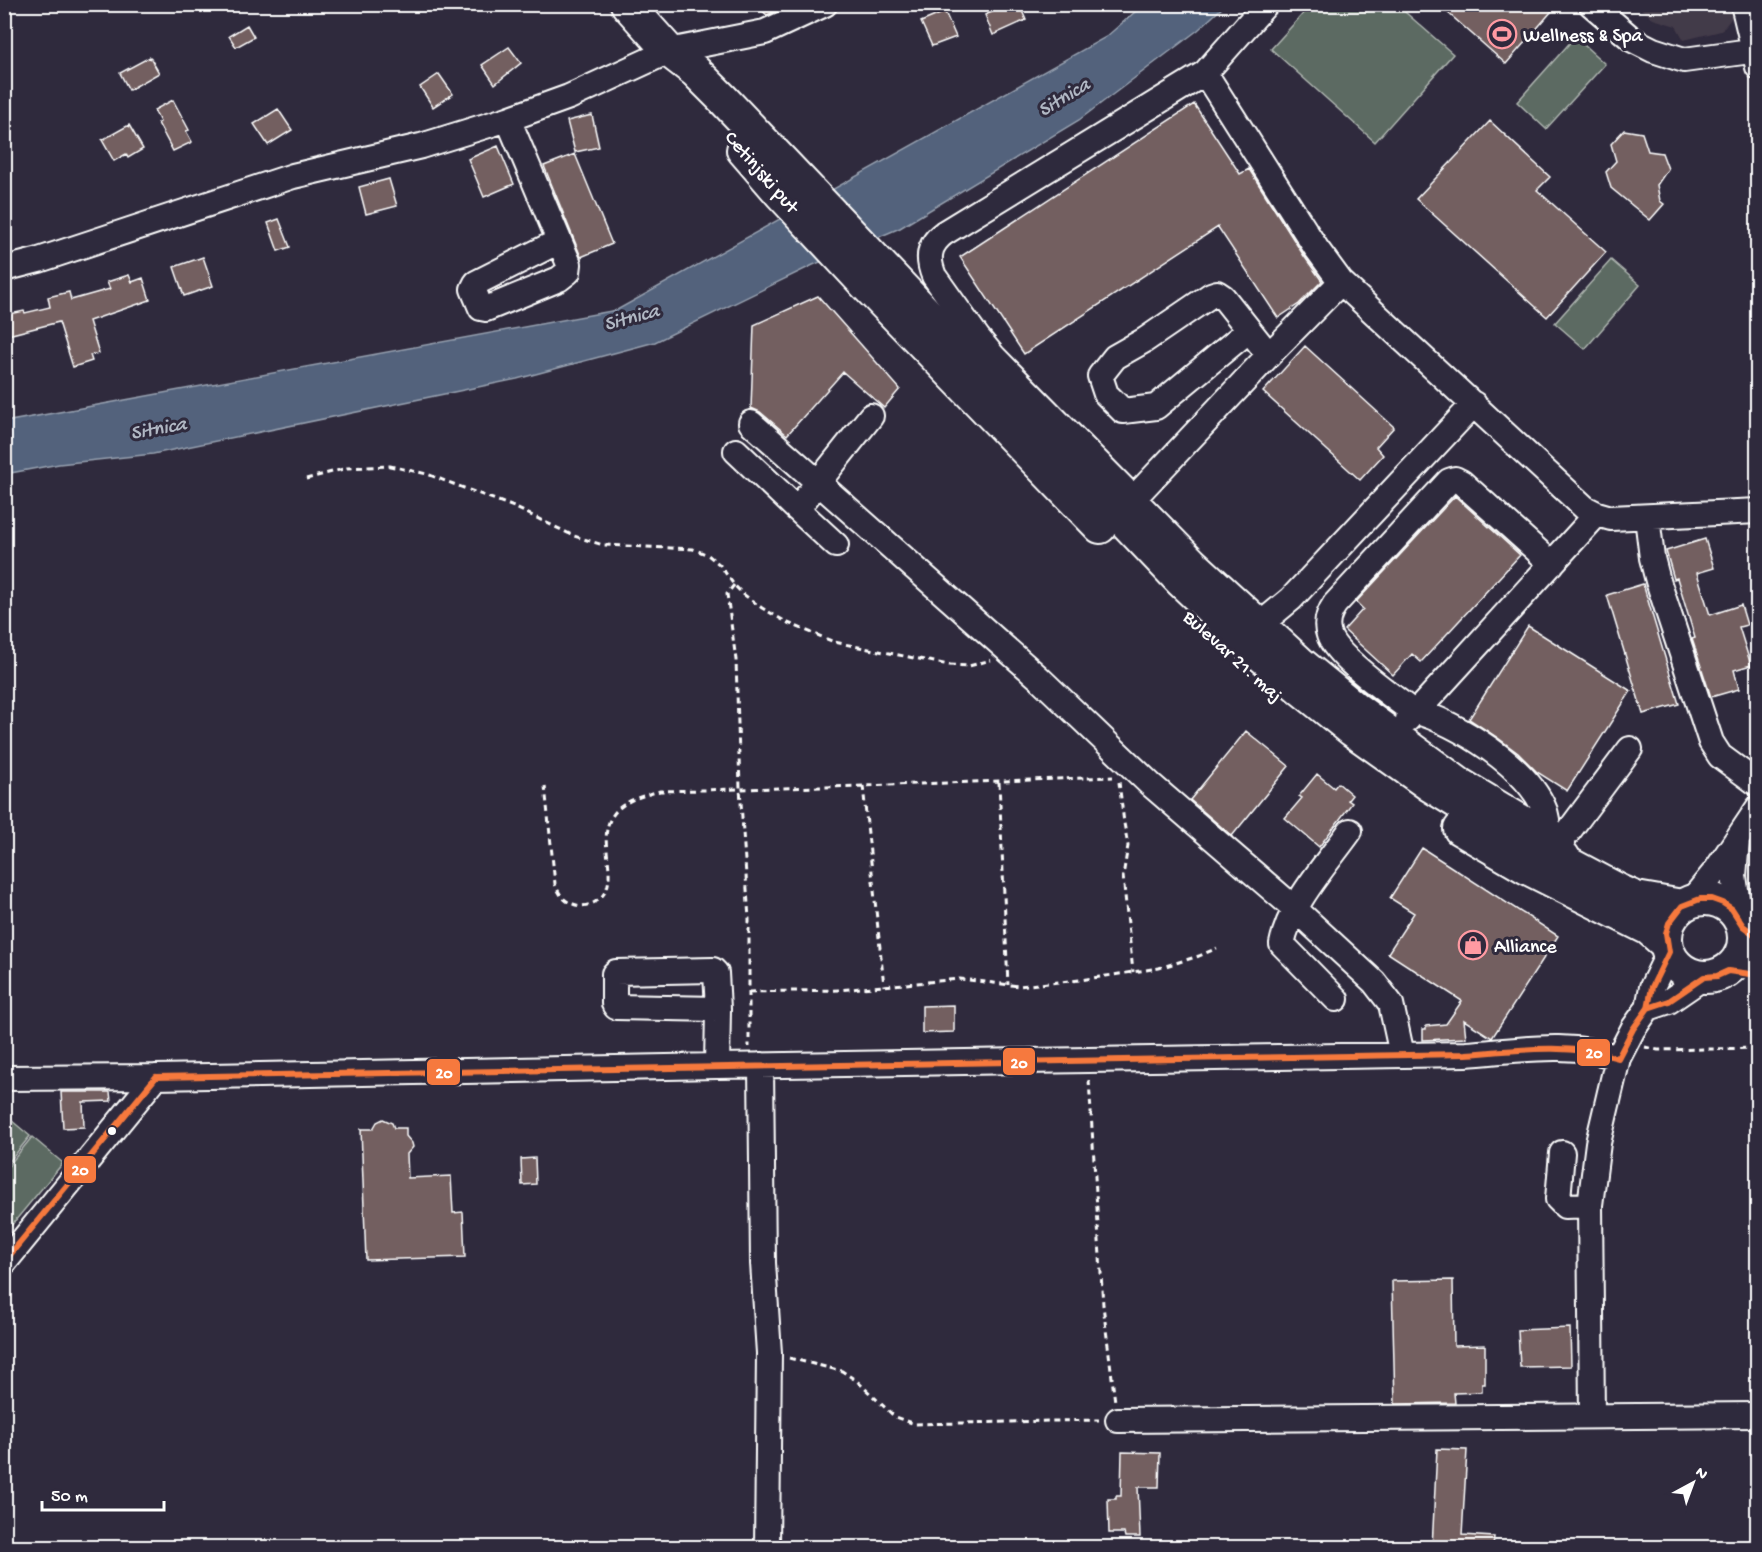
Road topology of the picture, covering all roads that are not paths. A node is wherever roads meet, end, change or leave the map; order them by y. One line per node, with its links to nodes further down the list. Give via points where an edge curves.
1 (627, 4): 6 (main road, Cetinjski put)
2 (825, 4): 6 (street, via 765,32)
3 (1266, 4): 8 (street)
4 (1591, 4): 7 (street, via 1633,40 1684,60)
5 (1743, 4): 7 (street)
6 (669, 51): 9 (street, via 568,97); 12 (main road, Cetinjski put, via 695,70 791,188)
7 (1756, 55)
8 (1205, 73): 13 (street); 15 (street, via 938,237 930,250 929,266)
9 (508, 119): 10 (street); 11 (street, via 421,146 293,176)
10 (559, 241)
11 (4, 269)
12 (874, 277): 15 (main road, Bulevar 21. maj); 41 (main road, Bulevar 21. maj, via 1043,470 1158,585 1284,700 1389,781 1478,840 1648,929)
13 (1341, 282): 16 (street); 17 (street)
14 (1249, 330): 14 (street, via 1223,297 1211,295 1115,357 1100,376 1106,394 1123,411 1156,407); 16 (street)
15 (970, 345): 22 (street); 29 (main road, Bulevar 21. maj, via 1182,582)
16 (1269, 355): 22 (street)
17 (1474, 404): 25 (street, via 1585,508); 29 (street, via 1291,599)
18 (871, 416): 21 (street)
19 (752, 423): 21 (street)
20 (736, 451): 23 (street)
21 (819, 483): 23 (street); 39 (street, via 1038,677 1150,784)
22 (1133, 499): 29 (street, via 1194,560)
23 (797, 509): 27 (street)
24 (1758, 511): 26 (street)
25 (1597, 514): 26 (street, via 1611,518); 28 (street)
26 (1647, 517): 33 (street, via 1658,581 1714,750)
27 (836, 545)
28 (1552, 564): 30 (street); 30 (street, via 1461,482 1449,481 1335,604 1328,618 1334,646)
29 (1252, 631): 31 (street, via 1304,661); 37 (main road, Bulevar 21. maj, via 1326,710 1392,759 1486,820)
30 (1414, 711): 31 (street); 37 (street, via 1452,727 1509,766 1537,796)
31 (1396, 734): 37 (street)
32 (1630, 749): 37 (street)
33 (1758, 784)
34 (1758, 808): 36 (street)
35 (1350, 831): 39 (street)
36 (1737, 838): 38 (street, via 1717,869); 40 (street, via 1734,876)
37 (1560, 848): 38 (main road, Bulevar 21. maj, via 1636,898)
38 (1686, 904): 40 (main road, via 1712,899 1723,903); 41 (main road, via 1669,923)
39 (1294, 908): 43 (street, via 1282,944); 47 (street, via 1374,982 1391,1004)
40 (1747, 927): 42 (main road, via 1743,950)
41 (1668, 948): 42 (main road, via 1681,969 1692,975); 44 (street)
42 (1730, 974): 44 (street)
43 (1336, 999)
44 (1647, 1008): 46 (street)
45 (718, 1009): 49 (street)
46 (1622, 1050): 47 (street); 53 (street, via 1598,1143)
47 (1402, 1055): 48 (street)
48 (755, 1065): 49 (street); 58 (street, via 769,1353)
49 (717, 1066): 50 (street)
50 (156, 1077): 51 (street); 54 (street)
51 (4, 1078)
52 (1562, 1153): 53 (street, via 1558,1199 1565,1206)
53 (1590, 1205): 55 (street)
54 (4, 1263)
55 (1592, 1415): 56 (street); 57 (street)
56 (1758, 1415)
57 (1118, 1420)
58 (767, 1548)

